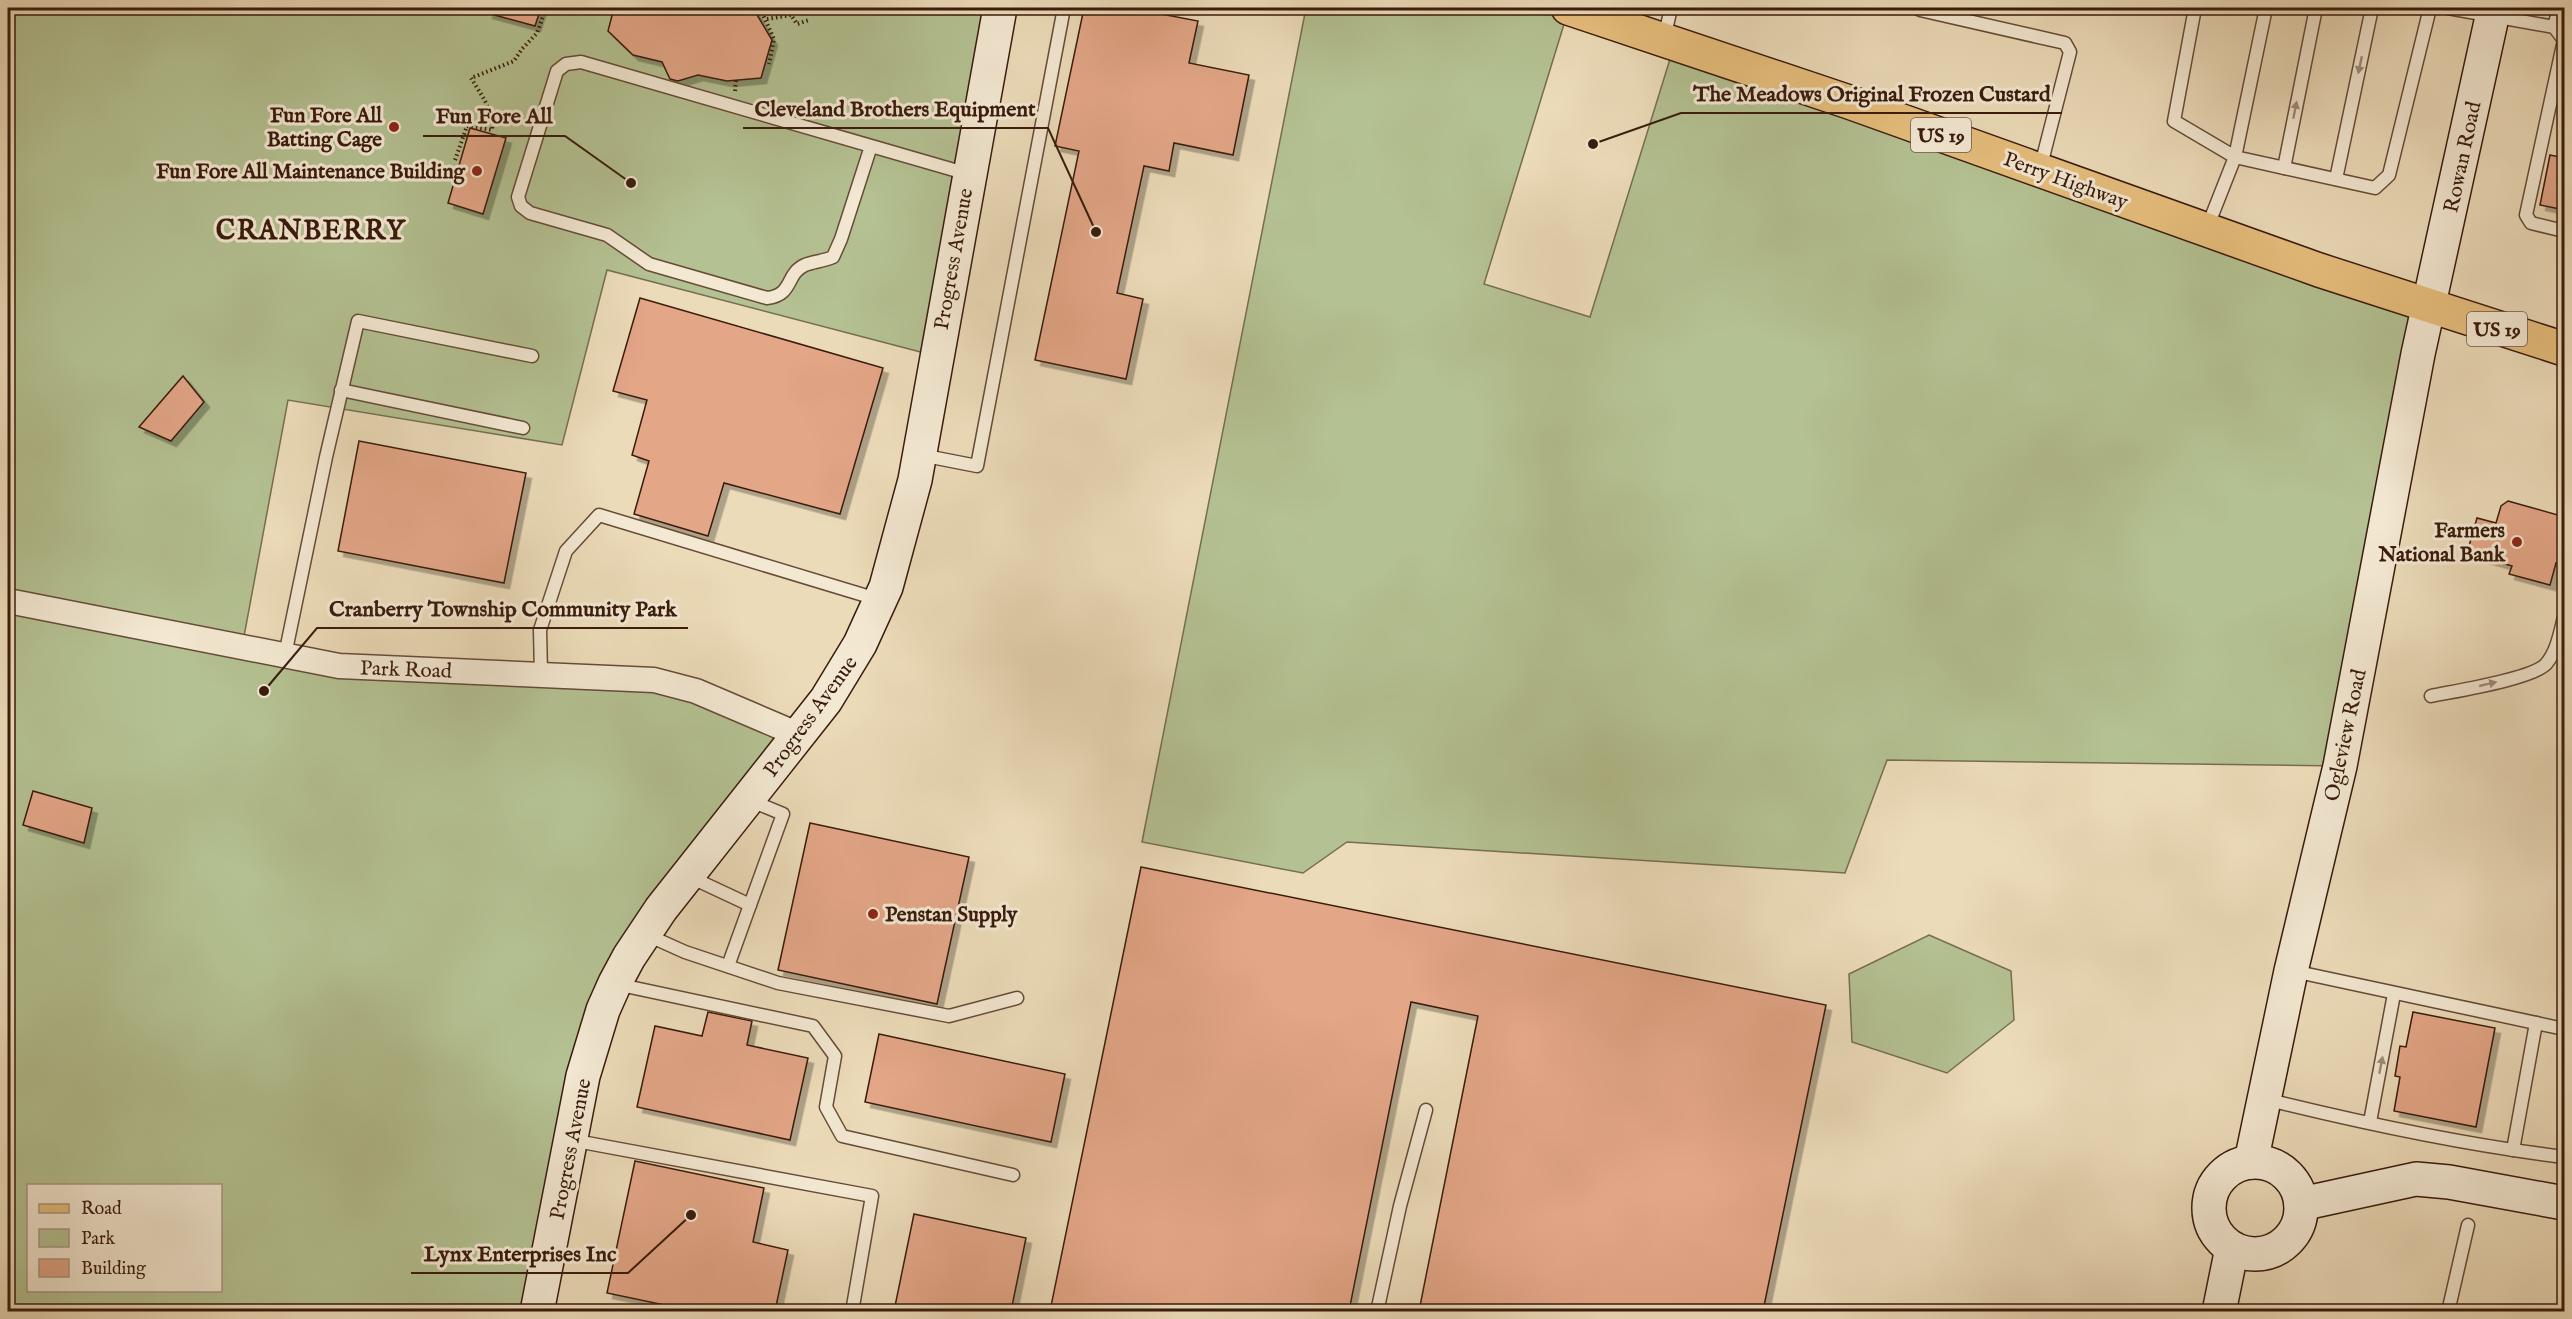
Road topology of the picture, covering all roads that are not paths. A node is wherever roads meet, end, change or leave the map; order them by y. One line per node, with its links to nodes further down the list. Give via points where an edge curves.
1 (1000, 8): 21 (street, Progress Avenue)
2 (1064, 8): 30 (lane, via 977,466)
3 (1568, 8): 15 (main road, Perry Highway / US 19)
4 (1671, 8): 15 (lane)
5 (1918, 8): 20 (lane, via 2065,43 2070,52)
6 (2195, 8): 18 (lane, via 2174,121)
7 (2266, 8): 18 (lane)
8 (2316, 8): 19 (lane, one-way to 8)
9 (2372, 8): 22 (lane, one-way to 22)
10 (2430, 8): 22 (lane, via 2389,175 2375,188)
11 (2448, 8): 13 (lane)
12 (2559, 8): 14 (lane)
13 (2493, 11): 14 (lane); 25 (street, Rowan Road)
14 (2554, 27): 16 (lane)
15 (1664, 40): 20 (main road, Perry Highway / US 19)
16 (2564, 40): 24 (lane, via 2526,215 2531,223)
17 (871, 146): 17 (lane, via 581,62 566,64 557,71 550,88 518,197 530,213 607,235 649,264 767,298 777,297 788,288 795,272 806,264 833,256); 21 (lane)
18 (2235, 157): 19 (lane); 23 (lane)
19 (2284, 168): 22 (lane)
20 (2040, 171): 23 (main road, Perry Highway / US 19)
21 (968, 174): 30 (street, Progress Avenue)
22 (2336, 179)
23 (2206, 231): 25 (main road, Perry Highway / US 19)
24 (2565, 231)
25 (2430, 307): 26 (main road, Perry Highway / US 19); 43 (street, Ogleview Road, via 2340,766)
26 (2565, 349)
27 (532, 356): 28 (lane, via 358,321)
28 (341, 390): 29 (lane); 34 (lane)
29 (523, 428)
30 (920, 454): 31 (street, Progress Avenue, via 902,534)
31 (881, 600): 35 (lane, via 599,515 566,551 540,630); 37 (street, Progress Avenue, via 845,672)
32 (8, 601): 34 (street, Park Road)
33 (2565, 617): 36 (lane, one-way to 33, via 2525,675 2545,666 2555,651)
34 (285, 656): 35 (street, Park Road, via 357,667)
35 (541, 674): 37 (street, Park Road, via 675,684)
36 (2431, 696)
37 (799, 735): 38 (street, Progress Avenue)
38 (748, 799): 39 (street, Progress Avenue); 40 (lane, via 783,814)
39 (687, 876): 40 (lane); 41 (street, Progress Avenue)
40 (750, 905): 42 (lane)
41 (644, 933): 42 (lane); 44 (street, Progress Avenue)
42 (728, 966): 46 (lane, via 778,983 950,1016)
43 (2291, 971): 45 (lane); 49 (street, Ogleview Road)
44 (615, 983): 52 (street, Progress Avenue, via 594,1038); 56 (lane, via 813,1026 835,1056 826,1107 842,1136)
45 (2394, 994): 47 (lane); 51 (lane, one-way to 45)
46 (1017, 998)
47 (2536, 1023): 48 (lane); 53 (lane)
48 (2565, 1029)
49 (2264, 1099): 51 (lane); 55 (street, Ogleview Road)
50 (1425, 1110): 63 (lane)
51 (2370, 1122): 53 (lane)
52 (570, 1140): 61 (street, Progress Avenue); 62 (lane, via 872,1196)
53 (2513, 1150): 54 (lane)
54 (2565, 1156)
55 (2251, 1162): 58 (street, via 2277,1167 2289,1176 2298,1189); 60 (street, via 2233,1167 2222,1177 2209,1204 2216,1233)
56 (1013, 1175)
57 (2565, 1203): 58 (street, via 2416,1179)
58 (2301, 1204): 60 (street, via 2297,1226 2284,1245 2255,1254)
59 (2468, 1225): 65 (lane)
60 (2232, 1248): 64 (street)
61 (537, 1311)
62 (852, 1311)
63 (1377, 1311)
64 (2218, 1311)
65 (2448, 1311)

